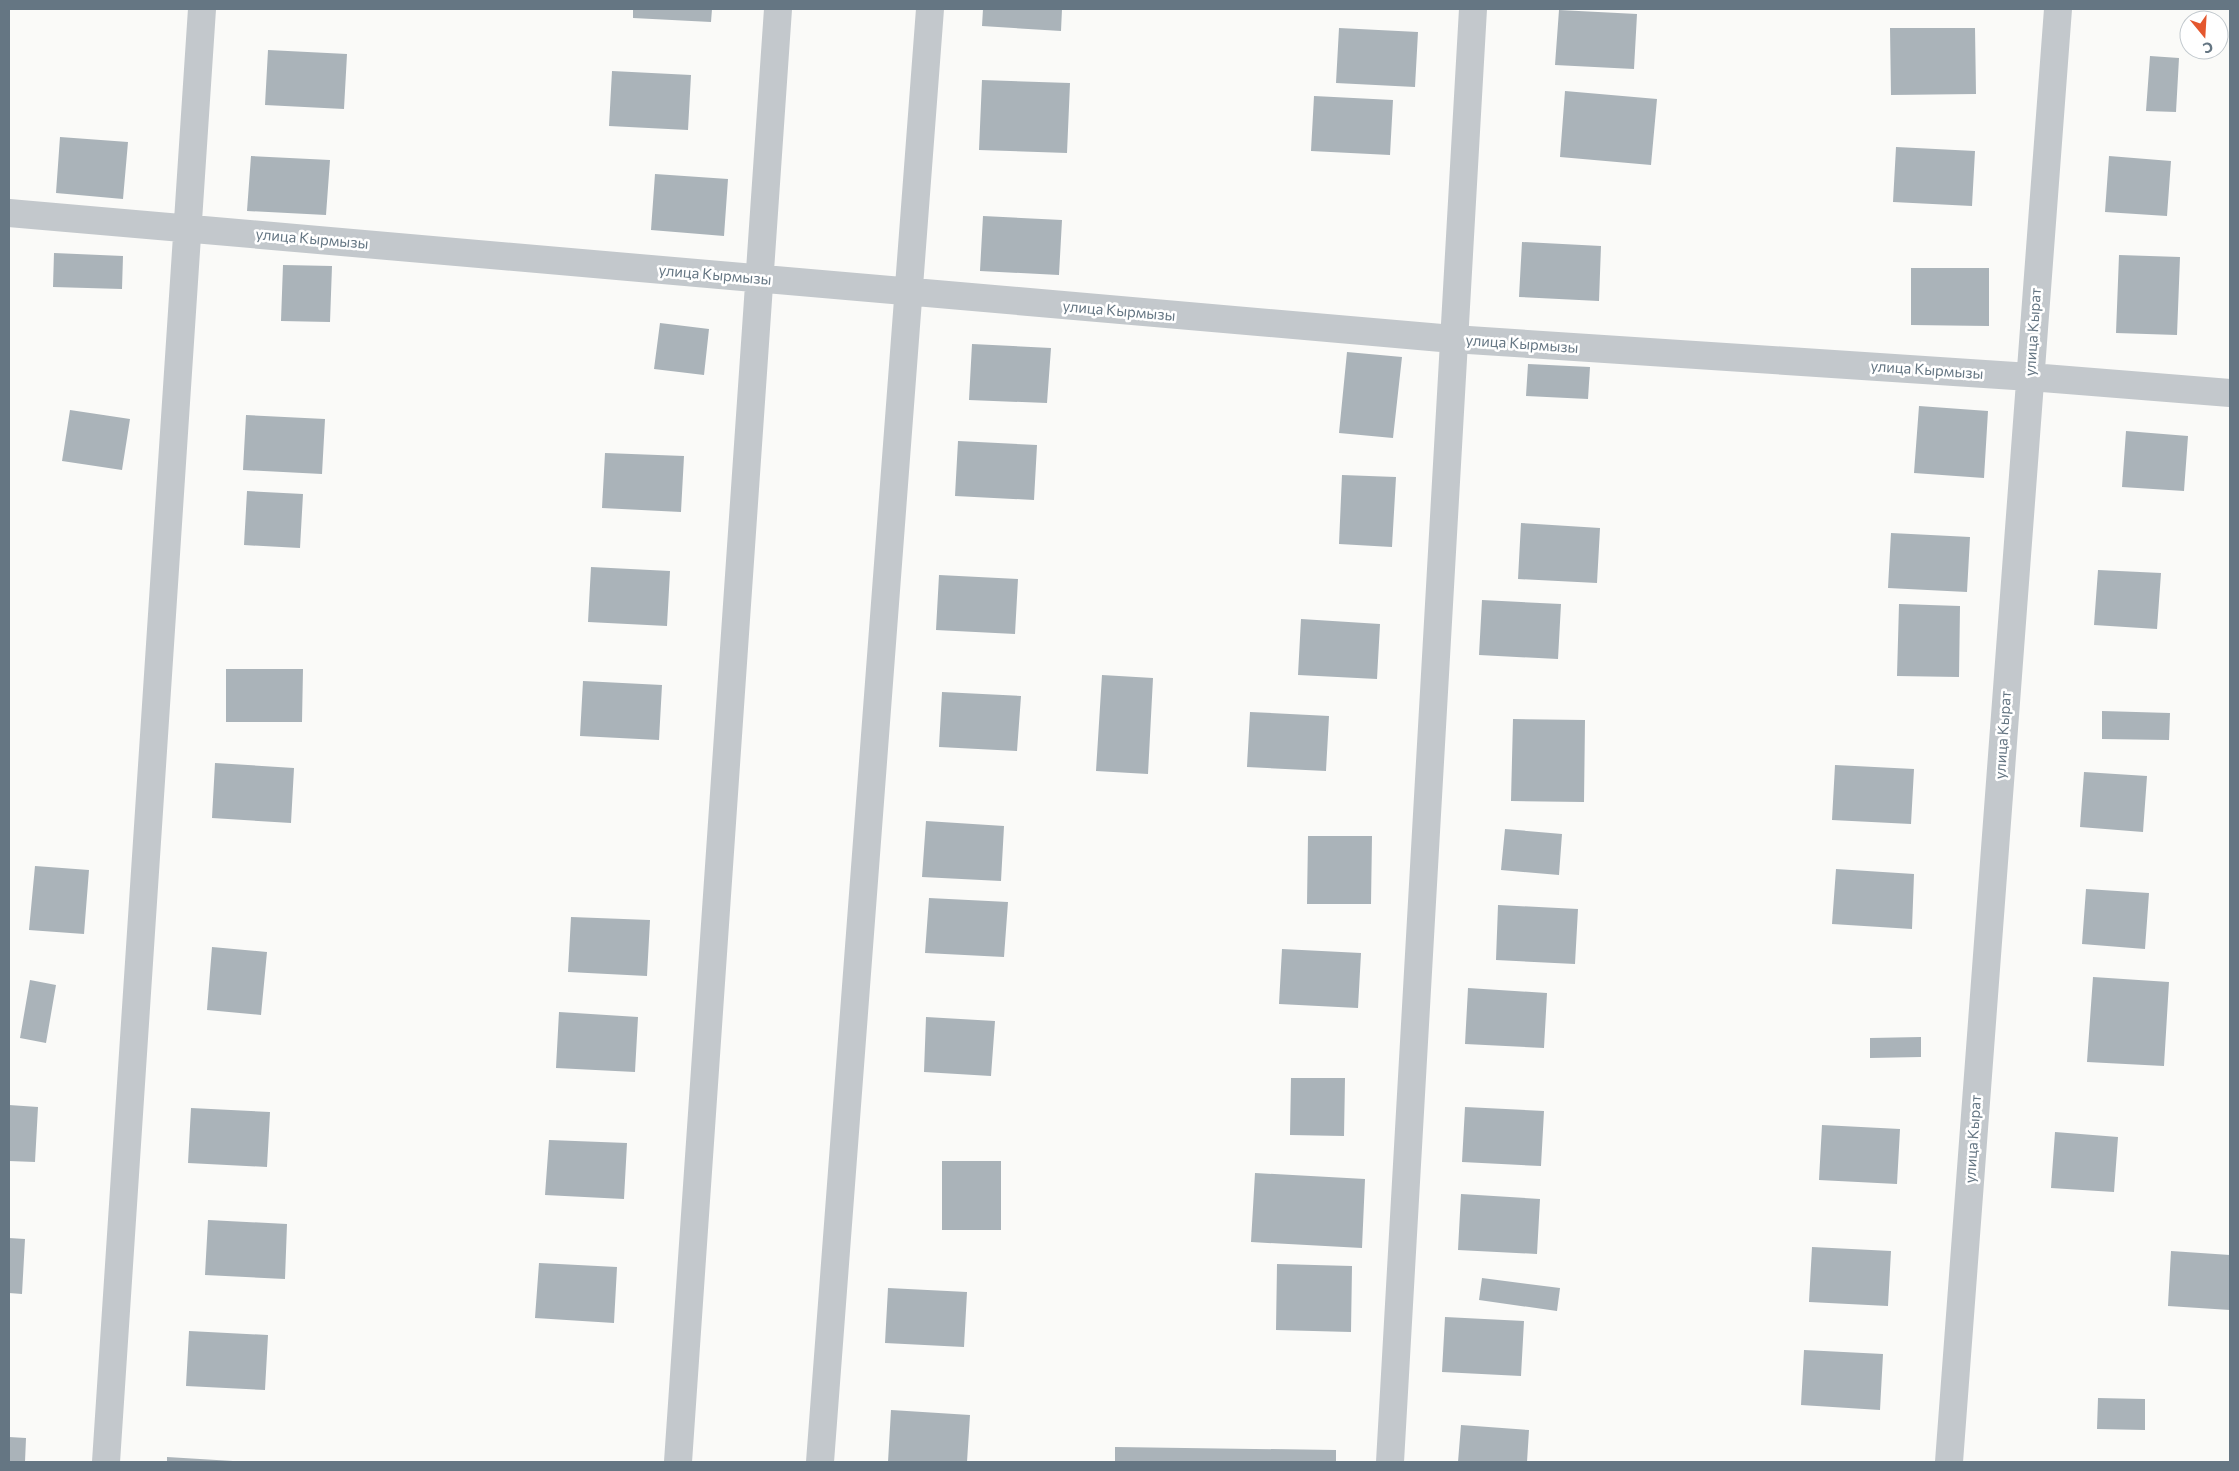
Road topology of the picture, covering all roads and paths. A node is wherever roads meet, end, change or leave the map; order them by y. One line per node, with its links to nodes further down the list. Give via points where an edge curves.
1 (202, 9): 7 (street)
2 (778, 9): 8 (street)
3 (930, 9): 9 (street)
4 (1473, 9): 10 (street)
5 (2058, 9): 11 (street, улица Кырат)
6 (9, 213): 7 (street, улица Кырмызы)
7 (188, 228): 8 (street, улица Кырмызы); 13 (street)
8 (760, 279): 9 (street, улица Кырмызы); 14 (street)
9 (910, 293): 10 (street, улица Кырмызы); 15 (street)
10 (1453, 340): 11 (street, улица Кырмызы); 16 (street)
11 (2030, 377): 12 (street, улица Кырмызы); 17 (street, улица Кырат)
12 (2230, 393)
13 (106, 1462)
14 (678, 1462)
15 (820, 1462)
16 (1390, 1462)
17 (1949, 1462)

